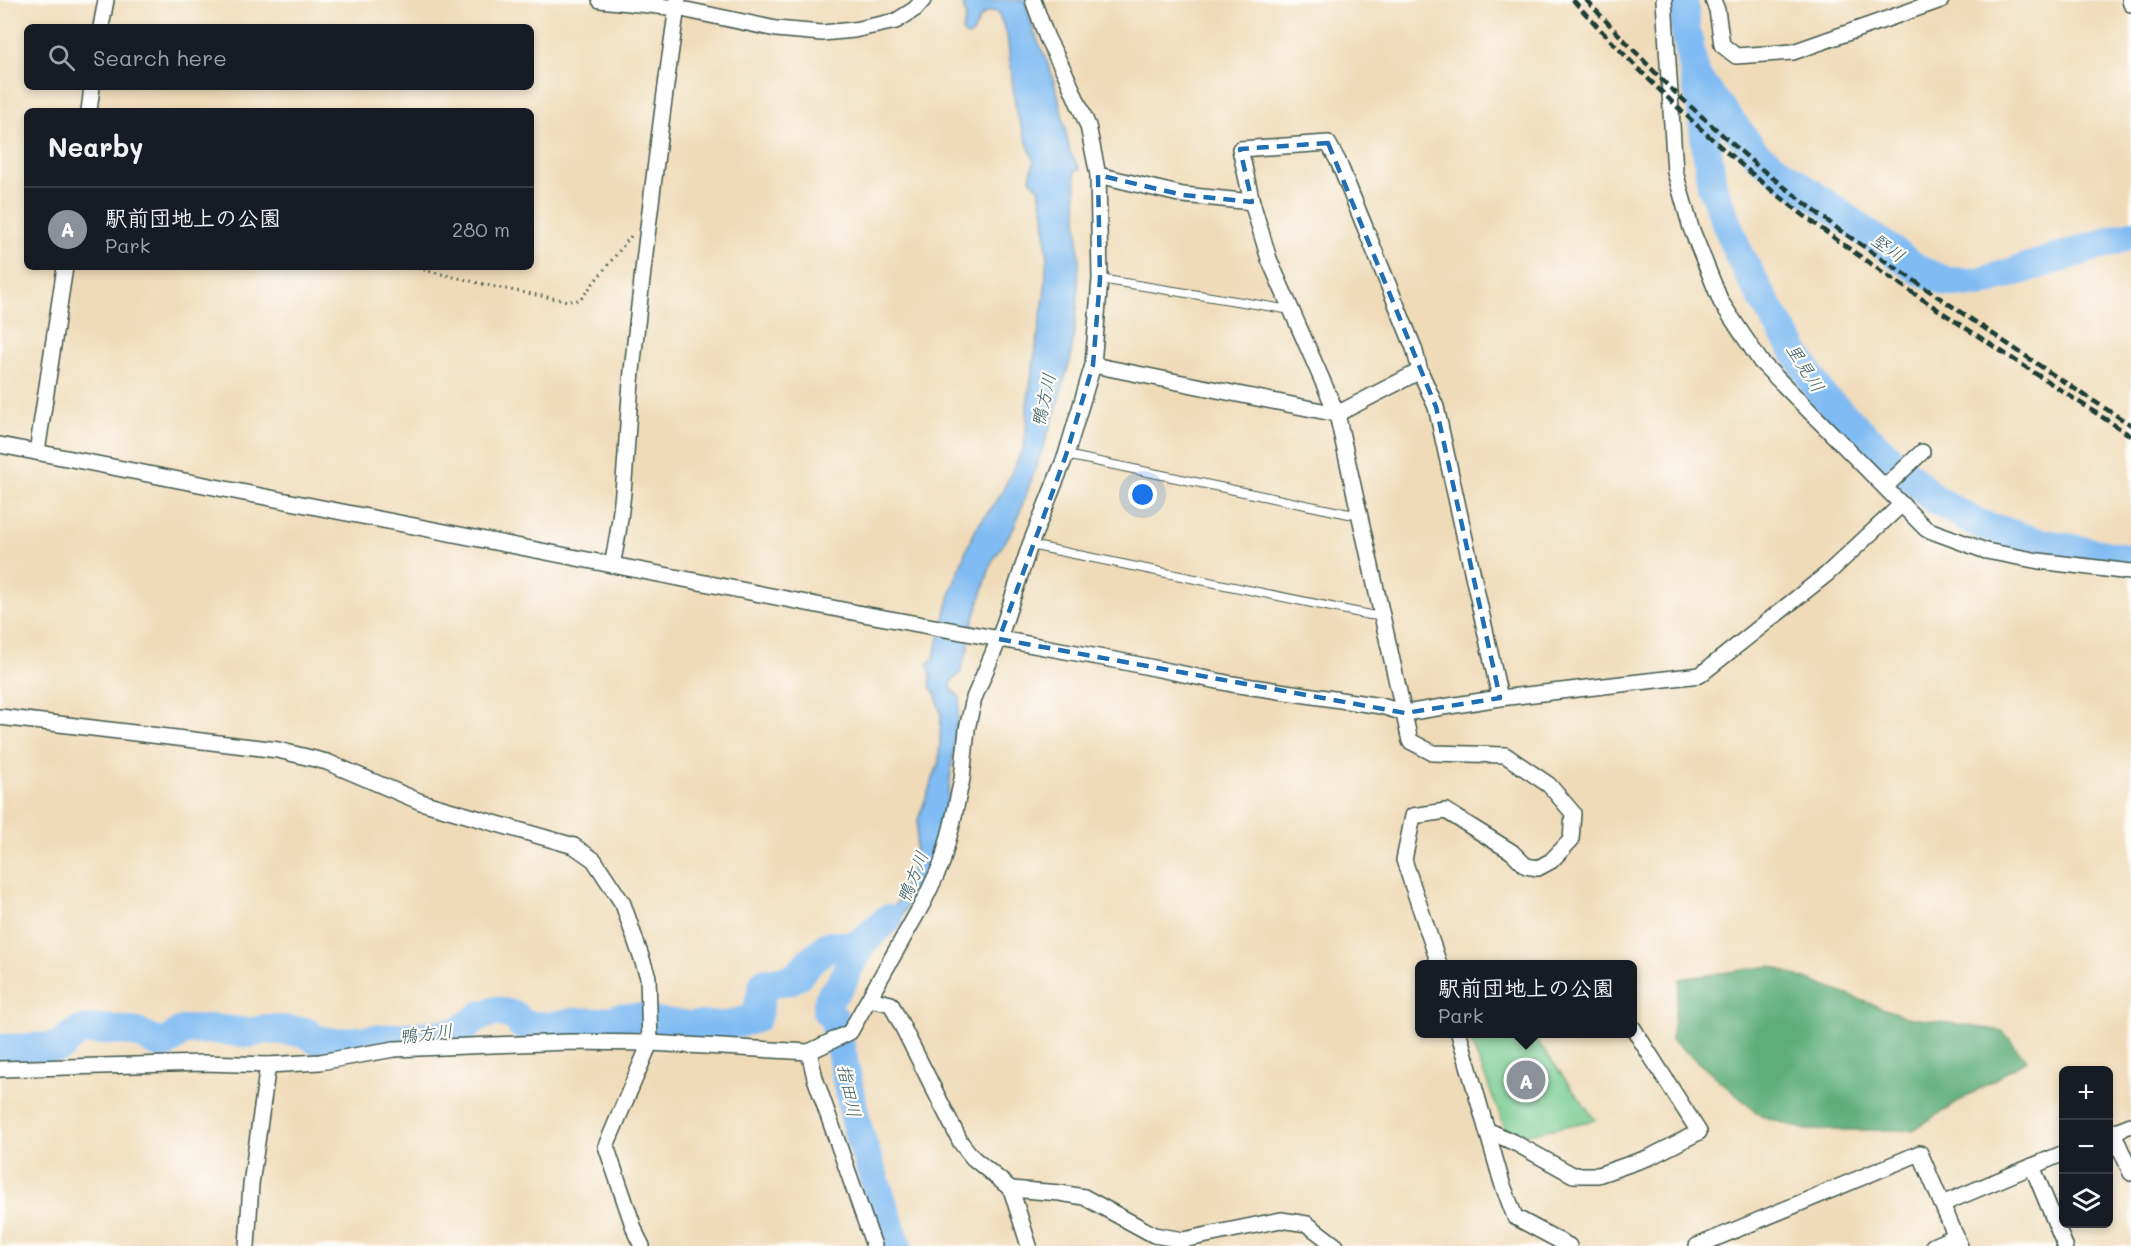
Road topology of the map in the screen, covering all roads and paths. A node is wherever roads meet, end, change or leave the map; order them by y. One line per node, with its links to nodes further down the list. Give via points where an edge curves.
1 (106, 0): 9 (street)
2 (600, 0): 8 (street)
3 (923, 0): 8 (street, via 896,21 822,33 776,29)
4 (1033, 0): 12 (street, via 1088,126)
5 (1664, 0): 26 (street, via 1675,172 1691,228 1721,302 1761,362)
6 (1713, 0): 7 (street, via 1722,45 1736,56 1793,52)
7 (1941, 0)
8 (678, 4): 14 (street)
9 (102, 24)
10 (92, 90): 11 (street)
11 (89, 108)
12 (1098, 176): 13 (street, via 1183,195); 17 (street)
13 (1252, 202): 18 (street, via 1269,259); 20 (street, via 1240,149 1328,143 1414,348)
14 (648, 214): 16 (path, via 580,300 500,288); 30 (street, via 618,538)
15 (65, 270): 23 (street)
16 (425, 270)
17 (1100, 279): 18 (lane); 19 (street)
18 (1291, 310): 21 (street)
19 (1093, 365): 21 (street); 25 (street)
20 (1420, 371): 21 (street); 34 (street, via 1436,407)
21 (1337, 414): 28 (street)
22 (0, 445): 23 (street)
23 (36, 452): 30 (street)
24 (1922, 452): 26 (street)
25 (1066, 455): 28 (lane, via 1349,514); 29 (street)
26 (1885, 487): 27 (street)
27 (1902, 504): 31 (street, via 1926,529 1986,551 2039,561); 34 (street, via 1827,574 1700,675)
28 (1359, 512): 32 (street)
29 (1030, 544): 32 (lane); 33 (street)
30 (612, 565): 33 (street)
31 (2130, 568)
32 (1383, 616): 35 (street)
33 (999, 639): 35 (street); 38 (street, via 974,698 962,779 942,863)
34 (1500, 698): 35 (street)
35 (1405, 713): 37 (street, via 1410,741 1433,753 1504,755 1549,785 1573,813 1571,840 1551,861 1538,868 1526,866 1512,852 1446,811 1413,816 1404,860)
36 (0, 717): 39 (street, via 288,753 327,762 421,802 574,846 594,860 623,904 648,977)
37 (1438, 960)
38 (870, 999): 42 (street, via 850,1032); 52 (street, via 891,1004 961,1143)
39 (650, 1036): 42 (street); 43 (street, via 394,1049 320,1062); 56 (street, via 606,1146)
40 (1637, 1036): 46 (street, via 1699,1132 1650,1157 1598,1174 1573,1175)
41 (1460, 1038): 46 (street)
42 (814, 1049): 57 (street, via 815,1078)
43 (268, 1065): 44 (street); 55 (street, via 250,1184)
44 (0, 1069)
45 (2131, 1125): 47 (street)
46 (1487, 1130): 60 (street, via 1515,1217)
47 (2113, 1132)
48 (2113, 1137): 51 (street)
49 (2059, 1155): 50 (street)
50 (2032, 1166): 53 (street); 63 (street)
51 (2131, 1173)
52 (1011, 1189): 58 (street); 59 (street, via 1084,1197 1154,1235 1184,1240 1281,1220 1307,1224)
53 (1941, 1204): 54 (street); 61 (street, via 1920,1153)
54 (1958, 1241): 62 (street)
55 (247, 1246)
56 (642, 1246)
57 (874, 1246)
58 (1029, 1246)
59 (1336, 1246)
60 (1569, 1246)
61 (1697, 1246)
62 (1933, 1246)
63 (2065, 1246)

